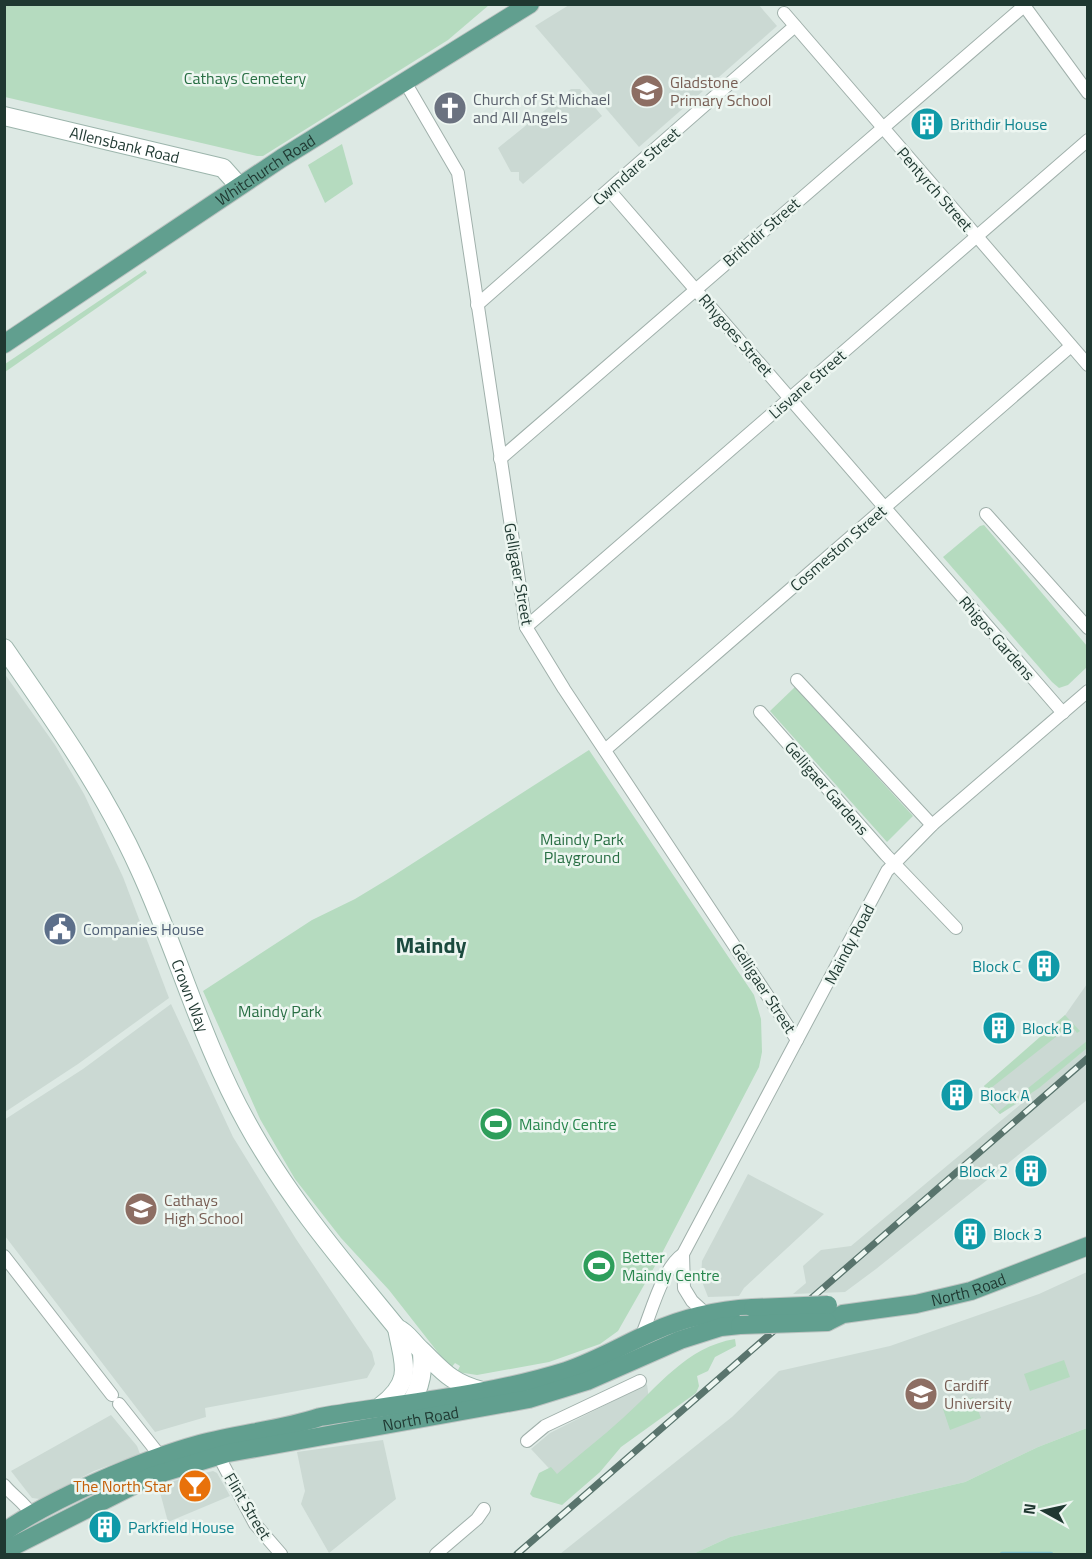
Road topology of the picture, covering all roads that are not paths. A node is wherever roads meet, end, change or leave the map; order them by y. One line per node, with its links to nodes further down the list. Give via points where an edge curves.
1 (530, 4): 5 (main road, Whitchurch Road)
2 (1023, 5): 6 (street); 8 (street, Brithdir Street)
3 (784, 13): 4 (street, Pentyrch Street)
4 (795, 26): 8 (street, Pentyrch Street); 11 (street, Cwmdare Street)
5 (405, 82): 10 (main road, Whitchurch Road); 14 (street, Gelligaer Street, via 458,173)
6 (1088, 93)
7 (4, 116): 10 (street, Allensbank Road, via 223,168)
8 (882, 127): 12 (street, Pentyrch Street); 13 (street, Brithdir Street)
9 (1088, 140): 12 (street, Lisvane Street)
10 (240, 186): 15 (main road, Whitchurch Road)
11 (609, 190): 13 (street, Rhygoes Street); 14 (street, Cwmdare Street)
12 (976, 237): 16 (street, Pentyrch Street); 18 (street, Lisvane Street)
13 (696, 289): 18 (street, Rhygoes Street); 19 (street, Brithdir Street)
14 (477, 305): 19 (street, Gelligaer Street)
15 (4, 344)
16 (1071, 346): 17 (street, Pentyrch Street); 20 (street, Cosmeston Street)
17 (1088, 365)
18 (790, 398): 20 (street, Rhygoes Street); 23 (street, Lisvane Street)
19 (500, 459): 23 (street, Gelligaer Street)
20 (884, 508): 22 (street, Rhygoes Street); 30 (street, Cosmeston Street)
21 (986, 514): 24 (street)
22 (932, 563): 29 (street, Rhigos Gardens)
23 (526, 627): 30 (street, Gelligaer Street)
24 (1088, 628)
25 (4, 648): 40 (street, Crown Way, via 52,715 121,830 215,1059 247,1124 293,1196)
26 (797, 680): 31 (street)
27 (1088, 691): 29 (street, Maindy Road)
28 (760, 712): 32 (street, Gelligaer Gardens)
29 (1063, 713): 31 (street, Maindy Road)
30 (605, 750): 34 (street, Gelligaer Street)
31 (932, 825): 32 (street, Maindy Road)
32 (895, 862): 33 (street, Gelligaer Gardens); 34 (street, Maindy Road)
33 (956, 927)
34 (797, 1040): 36 (street, Maindy Road)
35 (1088, 1246): 39 (main road, North Road, via 971,1291 916,1304)
36 (683, 1254): 38 (street, Maindy Road, via 684,1288); 41 (street, Maindy Road, via 676,1259 655,1299)
37 (4, 1256): 52 (street)
38 (705, 1313): 39 (main road, North Road, bridge, via 828,1305); 41 (main road, North Road)
39 (843, 1314): 43 (main road, North Road, bridge, via 827,1322 721,1327 680,1340)
40 (397, 1328): 42 (street, Crown Way, via 407,1333); 48 (street, Crown Way, via 405,1372 399,1389)
41 (641, 1337): 45 (main road, North Road, via 582,1366)
42 (422, 1352): 45 (street, Crown Way, via 447,1377); 47 (street, via 422,1377)
43 (587, 1381): 46 (street); 49 (main road, North Road, via 507,1404)
44 (640, 1381): 46 (street)
45 (482, 1391): 47 (main road, North Road)
46 (595, 1402): 50 (street, via 545,1426)
47 (412, 1403): 48 (main road, North Road); 49 (street)
48 (381, 1406): 52 (main road, North Road, via 220,1439)
49 (393, 1424): 51 (main road, North Road)
50 (527, 1441)
51 (218, 1455): 56 (main road, North Road, via 152,1476); 57 (street, Flint Street, via 263,1535)
52 (160, 1457): 55 (main road, North Road)
53 (4, 1485): 55 (street, via 20,1497)
54 (484, 1509): 58 (street)
55 (32, 1515): 56 (main road, North Road)
56 (10, 1544)
57 (281, 1554)
58 (436, 1554)

